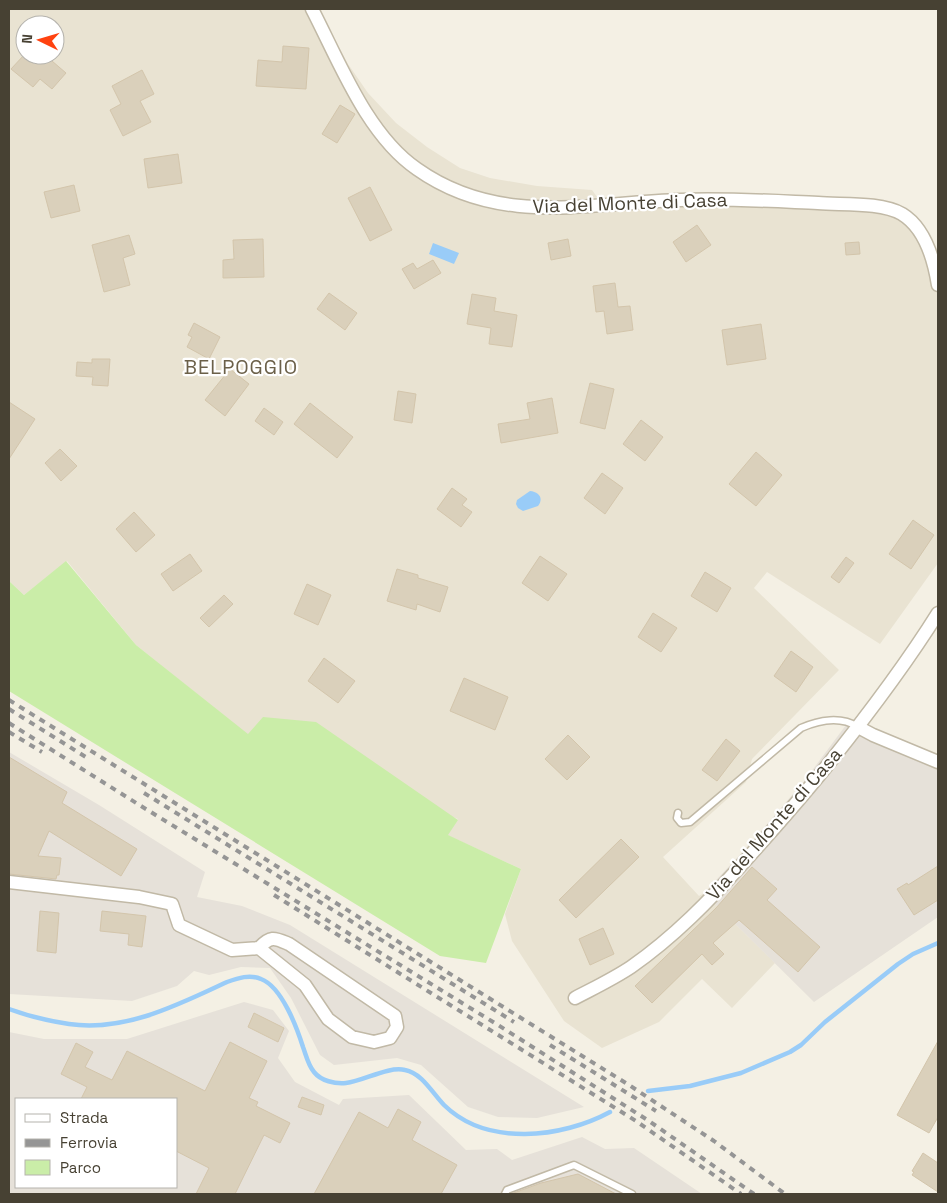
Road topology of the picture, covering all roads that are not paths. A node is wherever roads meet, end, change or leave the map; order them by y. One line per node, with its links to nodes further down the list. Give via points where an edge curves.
1 (312, 9): 2 (street, Via del Monte di Casa, via 348,81 384,137 411,166 451,188 484,200 547,208 708,199 880,207 903,215 918,230 932,257)
2 (938, 285)
3 (938, 614): 4 (street, Via del Monte di Casa)
4 (858, 727): 5 (street); 6 (lane, via 838,720 801,728 690,822 681,823); 9 (street, Via del Monte di Casa, via 794,808 696,913 631,966)
5 (938, 762)
6 (678, 813)
7 (9, 882): 8 (street, via 139,897 172,904 178,925 232,950)
8 (259, 948): 8 (street, via 266,940 274,938 290,944 395,1016 397,1027 390,1038 374,1042 352,1037 328,1018 306,985)
9 (574, 998)
10 (505, 1194): 11 (lane, via 507,1190 574,1165)
11 (632, 1194)

